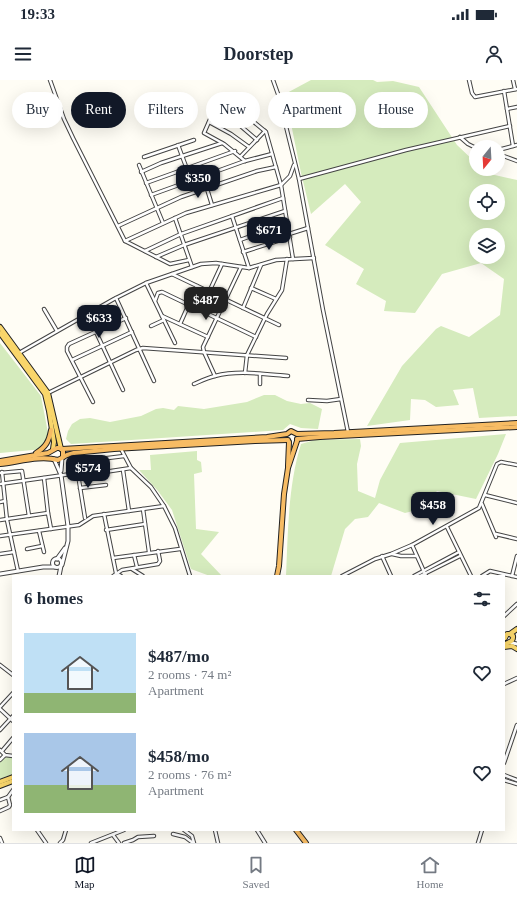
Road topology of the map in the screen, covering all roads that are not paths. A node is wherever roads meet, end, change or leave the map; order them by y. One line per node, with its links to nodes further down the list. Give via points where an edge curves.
1 (50, 80): 53 (street, via 70,132)
2 (273, 80): 33 (street)
3 (470, 80): 6 (street, via 475,97)
4 (513, 80): 5 (street)
5 (516, 89): 6 (street)
6 (504, 91): 8 (street)
7 (517, 107): 8 (street)
8 (507, 109): 10 (street)
9 (260, 126): 14 (street)
10 (510, 126): 15 (street); 22 (street)
11 (206, 128): 18 (street, via 204,133)
12 (220, 128): 23 (street)
13 (243, 128): 17 (street)
14 (266, 130): 17 (street); 26 (street)
15 (460, 137): 19 (street); 39 (street)
16 (194, 140): 20 (street)
17 (257, 140): 23 (street)
18 (223, 143): 25 (street); 27 (street)
19 (469, 144)
20 (178, 145): 27 (street); 29 (street)
21 (517, 145): 22 (street)
22 (513, 146): 24 (street)
23 (249, 148): 28 (street)
24 (505, 148)
25 (235, 152): 28 (street); 36 (street)
26 (272, 154): 31 (street); 35 (street)
27 (182, 156): 36 (street); 37 (street)
28 (241, 156): 31 (street)
29 (144, 157)
30 (505, 157): 32 (street)
31 (245, 161): 38 (street)
32 (517, 161)
33 (294, 163): 39 (street); 42 (street, via 290,176)
34 (139, 165): 37 (street)
35 (276, 167): 42 (street); 43 (street)
36 (187, 168): 40 (street); 41 (street)
37 (141, 172): 41 (street)
38 (203, 176): 40 (street); 43 (street)
39 (299, 179): 55 (street)
40 (191, 180): 44 (street)
41 (146, 183): 44 (street)
42 (281, 184): 45 (street); 46 (street)
43 (207, 188): 46 (street); 47 (street)
44 (151, 195): 47 (street)
45 (283, 198): 48 (street); 49 (street)
46 (212, 205): 50 (street)
47 (156, 208): 52 (street); 53 (street)
48 (285, 211): 51 (street); 54 (street)
49 (232, 216): 54 (street); 56 (street)
50 (175, 218): 52 (street); 56 (street)
51 (287, 223): 57 (street); 58 (street)
52 (163, 224): 59 (street)
53 (118, 226): 59 (street)
54 (236, 228): 58 (street); 60 (street)
55 (308, 228): 57 (street); 64 (street)
56 (181, 234): 60 (street); 61 (street)
57 (290, 236): 62 (street); 66 (street)
58 (240, 240): 62 (street)
59 (125, 241): 61 (street)
60 (184, 245): 63 (street); 67 (street)
61 (145, 251): 63 (street)
62 (244, 252): 72 (street)
63 (156, 258): 67 (street, via 170,264)
64 (314, 258): 66 (street); 119 (street)
65 (287, 259): 66 (street); 69 (street); 79 (street, via 283,286)
66 (293, 259)
67 (189, 260): 70 (street)
68 (222, 264): 70 (street, via 208,263); 71 (street); 77 (street)
69 (261, 265): 72 (street); 76 (street)
70 (192, 267): 73 (street)
71 (241, 267): 72 (street); 80 (street)
72 (249, 268)
73 (171, 274): 74 (street); 75 (street)
74 (146, 283): 78 (street); 81 (street)
75 (197, 286): 77 (street); 82 (street)
76 (251, 288): 79 (street); 83 (street)
77 (209, 292): 80 (street)
78 (116, 298): 86 (street); 94 (street)
79 (276, 299): 88 (street)
80 (226, 300): 83 (street); 87 (street)
81 (155, 301): 82 (street, via 161,292); 85 (street)
82 (188, 305): 87 (street); 90 (street)
83 (243, 308): 88 (street)
84 (44, 309): 94 (street)
85 (162, 316): 89 (street); 90 (street)
86 (126, 318): 95 (street); 96 (street)
87 (217, 318): 98 (street); 99 (street)
88 (265, 318): 91 (street); 99 (street)
89 (164, 320): 92 (street); 100 (street)
90 (180, 324): 98 (street)
91 (279, 325)
92 (151, 326)
93 (0, 327): 104 (main road)
94 (57, 330): 104 (street)
95 (96, 332): 101 (street); 107 (street, via 68,346 66,349)
96 (132, 332): 101 (street); 102 (street)
97 (0, 333): 124 (main road, via 45,394)
98 (208, 337): 103 (street, via 203,347)
99 (256, 337): 105 (street)
100 (175, 343)
101 (103, 345): 107 (street); 108 (street)
102 (140, 348): 103 (street); 108 (street); 114 (street)
103 (204, 352): 105 (street); 111 (street)
104 (19, 353): 118 (main road)
105 (247, 355): 106 (street); 109 (street)
106 (286, 358)
107 (72, 360): 113 (street)
108 (110, 362): 113 (street); 117 (street)
109 (245, 373): 110 (street); 111 (street)
110 (260, 374): 112 (street); 116 (street)
111 (215, 376): 115 (street)
112 (288, 376)
113 (80, 377): 118 (street); 121 (street)
114 (154, 380)
115 (194, 384)
116 (260, 384)
117 (124, 390)
118 (48, 393): 131 (main road)
119 (341, 399): 120 (street); 125 (street)
120 (308, 400)
121 (93, 402)
122 (517, 423): 125 (highway)
123 (517, 427): 128 (highway)
124 (52, 430): 132 (main road); 133 (highway, via 48,444)
125 (348, 432): 127 (highway)
126 (288, 434): 127 (highway); 129 (highway); 130 (highway)
127 (297, 434): 128 (highway)
128 (297, 440): 129 (highway); 141 (highway)
129 (288, 441): 130 (highway); 141 (highway)
130 (120, 447): 131 (highway); 134 (street); 135 (highway, via 74,453)
131 (62, 449): 132 (highway); 135 (highway)
132 (53, 450): 133 (highway); 136 (highway)
133 (33, 455): 137 (highway)
134 (124, 456): 140 (street); 144 (street, via 76,462)
135 (63, 457): 136 (highway, via 58,460); 145 (street)
136 (54, 458): 138 (highway); 145 (street)
137 (0, 461)
138 (0, 464)
139 (517, 465): 151 (street, via 499,462)
140 (131, 468): 142 (street); 156 (street, via 151,487)
141 (288, 468): 208 (highway)
142 (123, 470): 144 (street); 158 (street)
143 (1, 473): 147 (street, via 21,470); 148 (street)
144 (78, 474): 145 (street); 150 (street)
145 (61, 475): 146 (street); 166 (street)
146 (44, 478): 147 (street); 159 (street)
147 (24, 480): 148 (street); 161 (street)
148 (2, 484): 152 (street)
149 (106, 485): 150 (street)
150 (80, 488): 162 (street)
151 (485, 495): 154 (street); 155 (street)
152 (5, 501): 153 (street); 164 (street)
153 (0, 502)
154 (517, 503)
155 (482, 504): 167 (street); 173 (street, via 496,536)
156 (164, 506): 157 (street); 178 (street, via 175,528)
157 (143, 509): 158 (street); 165 (street)
158 (129, 511): 160 (street)
159 (48, 513): 161 (street); 168 (street)
160 (104, 514): 166 (street, via 91,517 79,525); 169 (street)
161 (29, 516): 164 (street)
162 (85, 518)
163 (0, 520): 164 (street)
164 (8, 520): 171 (street)
165 (145, 524): 169 (street); 182 (street)
166 (68, 526): 168 (street); 176 (street)
167 (447, 527): 174 (street); 183 (street)
168 (51, 529): 170 (street)
169 (106, 530): 192 (street)
170 (39, 531): 171 (street); 175 (street)
171 (11, 535): 172 (street); 180 (street)
172 (0, 536)
173 (517, 539)
174 (412, 545): 185 (street); 188 (street)
175 (42, 546): 177 (street); 181 (street)
176 (66, 547): 191 (street); 194 (street)
177 (27, 549)
178 (180, 549): 179 (street); 207 (street)
179 (158, 551): 182 (street); 198 (street, via 159,564)
180 (14, 552): 184 (street); 199 (street)
181 (44, 552)
182 (149, 552): 186 (street)
183 (458, 552): 189 (street); 202 (street)
184 (0, 554)
185 (391, 554): 187 (street); 188 (street)
186 (134, 555): 192 (street); 198 (street)
187 (382, 556): 209 (street); 210 (street)
188 (416, 556): 202 (street)
189 (460, 556): 202 (street); 211 (street)
190 (517, 556): 213 (street)
191 (57, 558): 193 (street); 194 (street, via 61,560)
192 (113, 558): 200 (street)
193 (53, 561): 195 (street); 196 (street)
194 (61, 565): 196 (street); 203 (street)
195 (43, 567): 196 (street); 199 (street)
196 (55, 567): 204 (street)
197 (132, 568): 198 (street); 200 (street); 206 (street)
198 (137, 568)
199 (18, 571): 201 (street)
200 (116, 573): 205 (street)
201 (0, 574)
202 (425, 574)
203 (58, 575)
204 (58, 575)
205 (119, 575)
206 (142, 575)
207 (190, 575)
208 (277, 575)
209 (344, 575)
210 (391, 575)
211 (470, 575)
212 (484, 575): 213 (street, via 490,571)
213 (512, 576): 214 (street)
214 (517, 577)
215 (517, 604): 216 (street)
216 (505, 615)
217 (517, 629): 218 (main road)
218 (506, 635): 219 (main road); 219 (main road, via 513,636)
219 (511, 641): 220 (street); 221 (main road, via 512,646)
220 (517, 644)
221 (517, 649)
222 (0, 665): 223 (street)
223 (12, 674)
224 (517, 678): 225 (street)
225 (505, 684)
226 (12, 694): 227 (street)
227 (0, 708): 228 (street)
228 (12, 720): 230 (street)
229 (517, 725): 236 (street)
230 (0, 730)
231 (12, 739): 232 (street)
232 (1, 750): 233 (street)
233 (5, 754): 234 (street); 235 (street)
234 (12, 756)
235 (0, 760)
236 (505, 761)
237 (505, 775): 240 (street)
238 (12, 777): 242 (main road)
239 (505, 780): 243 (street)
240 (517, 780)
241 (12, 781): 244 (main road)
242 (0, 782)
243 (517, 784)
244 (0, 786)
245 (12, 791): 246 (street)
246 (8, 797): 247 (street); 248 (street, via 9,807)
247 (0, 800)
248 (0, 811)
249 (38, 831): 262 (street)
250 (66, 831): 263 (street)
251 (121, 831): 258 (street)
252 (185, 831): 267 (street, via 192,836)
253 (215, 831): 268 (street)
254 (258, 831): 269 (street)
255 (297, 831): 270 (highway)
256 (482, 831): 271 (street)
257 (173, 834): 267 (street, via 185,837)
258 (113, 835): 264 (street); 265 (street)
259 (154, 836): 266 (street, via 138,837)
260 (0, 838): 261 (street)
261 (2, 843)
262 (46, 843)
263 (60, 843)
264 (91, 843)
265 (119, 843)
266 (124, 843)
267 (193, 843)
268 (218, 843)
269 (265, 843)
270 (306, 843)
271 (478, 843)

